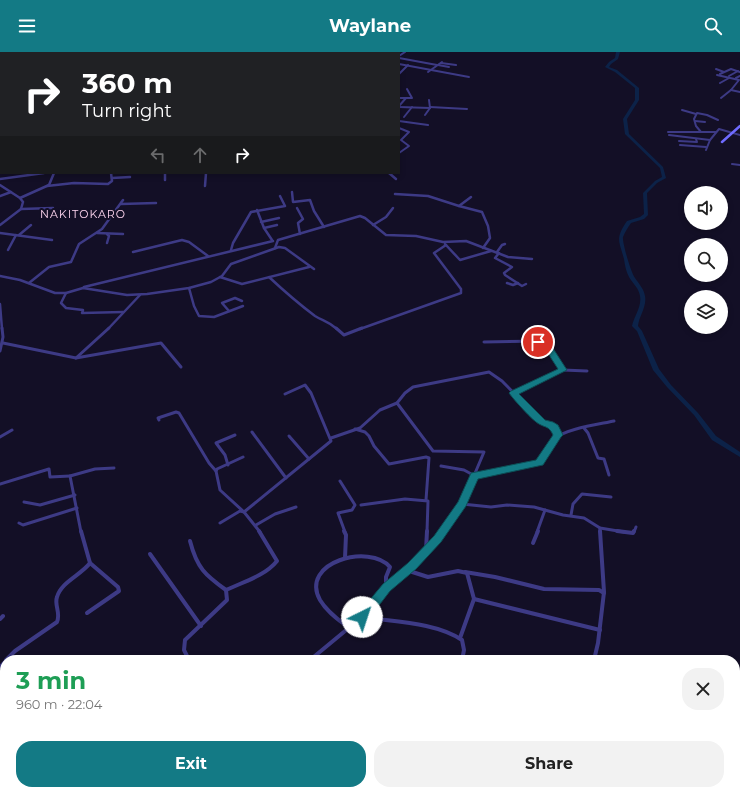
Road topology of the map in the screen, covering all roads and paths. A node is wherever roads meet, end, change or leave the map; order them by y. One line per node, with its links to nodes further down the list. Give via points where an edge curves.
1 (400, 57): 4 (street)
2 (400, 64): 3 (street)
3 (408, 65): 7 (street); 13 (street)
4 (438, 65): 5 (street, via 441,62); 6 (street); 7 (street)
5 (456, 65)
6 (449, 66)
7 (431, 69): 9 (street); 11 (street)
8 (716, 69): 12 (street)
9 (434, 70): 14 (street); 18 (street)
10 (739, 71): 12 (street, via 731,69); 19 (street)
11 (428, 72)
12 (724, 72): 15 (street)
13 (400, 73)
14 (430, 74)
15 (720, 74)
16 (717, 75): 19 (street)
17 (740, 76): 20 (street)
18 (469, 77)
19 (729, 77): 21 (street); 23 (street, via 740,80)
20 (736, 78)
21 (720, 83)
22 (407, 89): 26 (street, via 412,98)
23 (731, 90): 24 (street); 27 (street)
24 (740, 92)
25 (400, 98): 26 (street)
26 (406, 98): 29 (street)
27 (721, 98)
28 (429, 100): 32 (street)
29 (400, 106)
30 (400, 107): 31 (street)
31 (412, 107): 32 (street); 36 (street)
32 (430, 108): 33 (street); 37 (street)
33 (467, 109)
34 (682, 110): 35 (street)
35 (696, 114): 38 (street); 40 (street)
36 (404, 117)
37 (422, 118)
38 (718, 120)
39 (400, 121): 42 (street)
40 (695, 121): 41 (street); 48 (street)
41 (705, 122)
42 (428, 125)
43 (740, 126): 50 (street)
44 (682, 127): 47 (street)
45 (400, 128): 58 (street, via 409,132 401,140 409,146)
46 (668, 132): 47 (street)
47 (684, 132): 48 (street)
48 (702, 132): 49 (street)
49 (716, 132): 50 (street, via 719,129); 54 (street)
50 (732, 133): 52 (street); 56 (street)
51 (669, 135): 53 (street)
52 (740, 135)
53 (696, 139): 54 (street); 55 (street, via 697,142)
54 (710, 140): 57 (street, via 706,148)
55 (679, 141)
56 (722, 142)
57 (680, 145)
58 (400, 152)
59 (732, 164): 60 (street)
60 (740, 165)
61 (20, 174): 69 (street)
62 (54, 174): 73 (street)
63 (111, 174): 68 (street)
64 (164, 174): 71 (street)
65 (206, 174): 74 (street)
66 (390, 174): 70 (street)
67 (130, 177): 68 (street)
68 (112, 178): 73 (street, via 108,184 74,183)
69 (0, 179)
70 (396, 179)
71 (165, 180)
72 (0, 185): 75 (street)
73 (47, 186): 81 (street)
74 (205, 186)
75 (11, 192): 78 (street); 81 (street)
76 (292, 192): 97 (street, via 293,202 310,200)
77 (394, 194): 85 (street, via 428,196)
78 (0, 196)
79 (280, 196): 90 (street, via 285,206)
80 (471, 197): 85 (street)
81 (20, 198): 89 (street, via 23,202)
82 (123, 200): 84 (street)
83 (156, 203): 84 (street)
84 (121, 204): 100 (street)
85 (459, 206): 112 (street, via 482,212 490,238)
86 (53, 208): 89 (street)
87 (297, 208): 103 (street, via 303,219 298,223)
88 (393, 208): 96 (street)
89 (21, 209): 93 (street)
90 (257, 210): 92 (street); 114 (street, via 251,212)
91 (279, 218): 92 (street)
92 (262, 222): 98 (street)
93 (0, 225)
94 (31, 225): 104 (street)
95 (277, 225): 98 (street)
96 (373, 225): 97 (street, via 360,216); 107 (street, via 386,235 416,236)
97 (324, 227): 103 (street)
98 (264, 228): 106 (street)
99 (0, 233): 104 (street)
100 (97, 233): 101 (street); 129 (street, via 79,244 70,262 49,267)
101 (107, 234): 102 (street); 108 (street)
102 (124, 234)
103 (300, 234): 106 (street)
104 (18, 235): 105 (street); 113 (street)
105 (52, 240)
106 (274, 241): 111 (street); 114 (street)
107 (443, 242): 110 (street); 112 (street, via 466,241)
108 (107, 243)
109 (505, 244): 117 (street)
110 (446, 245): 115 (street, via 460,260); 125 (street, via 434,253 461,293 344,335 298,303)
111 (275, 248): 120 (street, via 285,248); 124 (street, via 231,264)
112 (484, 248): 115 (street)
113 (8, 250)
114 (231, 250): 118 (street)
115 (491, 251): 117 (street)
116 (132, 252): 118 (street, via 182,240)
117 (498, 253): 119 (street); 128 (street, via 494,258 512,267 504,273 505,275)
118 (208, 256): 131 (street)
119 (532, 259)
120 (308, 266): 121 (street); 125 (street)
121 (314, 269)
122 (0, 276): 123 (street)
123 (4, 276): 126 (street); 129 (street)
124 (220, 277): 125 (street, via 242,284); 132 (street)
125 (269, 277)
126 (0, 280)
127 (507, 282): 128 (street, via 513,285)
128 (518, 283): 130 (street, via 522,286)
129 (29, 284): 133 (street, via 55,293)
130 (526, 284)
131 (83, 288): 133 (street); 134 (street)
132 (189, 288): 134 (street); 138 (street, via 199,316 214,317)
133 (66, 293): 139 (street, via 61,303 66,308 83,310 82,313 87,314)
134 (140, 295): 139 (street)
135 (242, 301): 138 (street, via 235,298 222,303)
136 (0, 304): 141 (street)
137 (243, 306): 138 (street)
138 (229, 311)
139 (123, 312): 143 (street, via 119,319)
140 (484, 342): 145 (street, via 545,341)
141 (3, 343): 142 (street); 143 (street)
142 (0, 351)
143 (76, 358): 144 (street, via 160,343)
144 (181, 367)
145 (562, 370): 146 (street); 147 (street)
146 (587, 372)
147 (514, 393): 149 (street, via 489,372 414,387 404,393); 156 (street, via 542,422 555,427)
148 (285, 394): 160 (street, via 305,385)
149 (397, 403): 153 (street, via 380,410 364,425); 169 (street, via 433,451 484,451)
150 (159, 420): 166 (street, via 158,418 179,413)
151 (614, 421): 152 (street)
152 (584, 428): 156 (street); 167 (street, via 598,458 604,459)
153 (355, 429): 160 (street); 175 (street, via 370,436 374,446 389,464 430,458)
154 (12, 430): 159 (street)
155 (252, 432): 170 (street)
156 (558, 435): 169 (street, via 539,462)
157 (235, 436): 163 (street, via 216,444 225,455)
158 (289, 436): 162 (street)
159 (0, 437)
160 (331, 438): 162 (street)
161 (243, 457): 163 (street)
162 (309, 459): 170 (street)
163 (228, 465): 166 (street)
164 (441, 466): 169 (street, via 462,470)
165 (114, 468): 168 (street, via 95,469)
166 (216, 471): 182 (street, via 220,490)
167 (610, 475)
168 (70, 476): 172 (street, via 50,477 49,469); 173 (street)
169 (475, 476): 177 (street)
170 (286, 478): 182 (street)
171 (340, 481): 193 (street, via 355,505 352,510 338,514 346,535)
172 (0, 484)
173 (75, 494): 176 (street, via 40,505); 180 (street)
174 (611, 497): 183 (street, via 582,494 573,504)
175 (426, 500): 178 (street, via 382,501); 191 (street)
176 (24, 502)
177 (462, 504): 181 (street, via 491,507 507,505); 191 (street)
178 (361, 505)
179 (296, 507): 186 (street, via 275,513)
180 (77, 508): 184 (street, via 23,525); 194 (street)
181 (545, 510): 183 (street); 190 (street)
182 (244, 512): 185 (street, via 240,511); 186 (street)
183 (571, 515): 188 (street, via 584,518)
184 (19, 523)
185 (220, 523)
186 (256, 525): 198 (street, via 277,562 258,575)
187 (636, 527): 188 (street, via 631,533)
188 (600, 528): 199 (street)
189 (190, 541): 198 (street, via 192,552 203,571)
190 (533, 543)
191 (426, 550): 195 (street)
192 (150, 554): 203 (street)
193 (346, 558): 197 (street, via 368,557 384,560 390,567 386,577); 204 (street, via 336,560 327,566 317,579 316,588 324,606)
194 (90, 563): 201 (street, via 118,587 118,591); 207 (street, via 57,594 57,622)
195 (406, 570): 196 (street, via 428,577); 197 (street)
196 (465, 572): 199 (street, via 544,589); 200 (street)
197 (386, 588): 202 (street)
198 (226, 590): 203 (street, via 227,600)
199 (604, 592): 205 (street)
200 (474, 599): 205 (street); 206 (street)
201 (87, 613)
202 (362, 617): 204 (street); 206 (street, via 422,625)
203 (201, 626): 208 (street, via 185,640)
204 (349, 628): 209 (street)
205 (600, 630): 211 (street)
206 (460, 638): 210 (street)
207 (12, 655)
208 (186, 655)
209 (316, 655)
210 (463, 655)
211 (595, 655)

